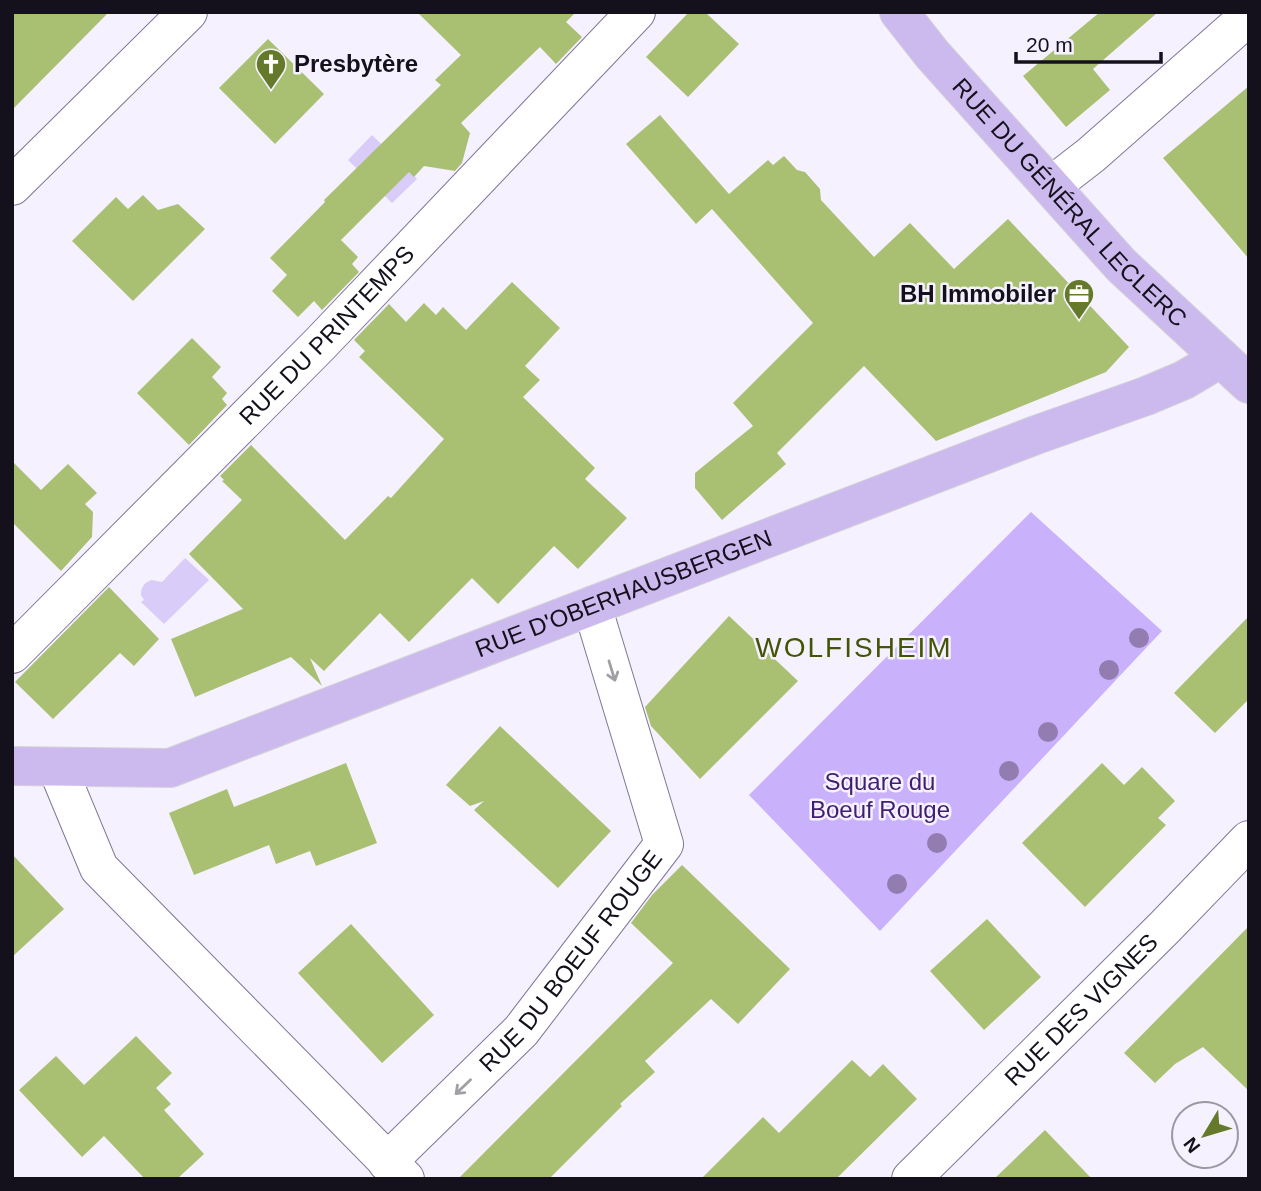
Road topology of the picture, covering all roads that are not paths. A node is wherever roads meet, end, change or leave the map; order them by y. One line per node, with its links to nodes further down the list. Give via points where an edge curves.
1 (188, 12): 6 (street)
2 (636, 12): 10 (street, RUE DU PRINTEMPS, via 320,344)
3 (899, 12): 5 (main road, RUE DU GÉNÉRAL LECLERC)
4 (1249, 16): 5 (street)
5 (1051, 186): 7 (main road, RUE DU GÉNÉRAL LECLERC, via 1121,265)
6 (12, 187)
7 (1221, 358): 8 (main road, RUE DU GÉNÉRAL LECLERC); 9 (main road, RUE D'OBERHAUSBERGEN, via 1146,396)
8 (1249, 384)
9 (592, 606): 12 (main road, RUE D'OBERHAUSBERGEN, via 170,768); 14 (street, RUE DU BOEUF ROUGE, one-way to 14, via 664,844 521,1031)
10 (12, 654)
11 (12, 766): 12 (main road, RUE D'OBERHAUSBERGEN)
12 (57, 767): 14 (street, via 99,868)
13 (1249, 840): 15 (street, RUE DES VIGNES)
14 (396, 1170)
15 (911, 1179)

